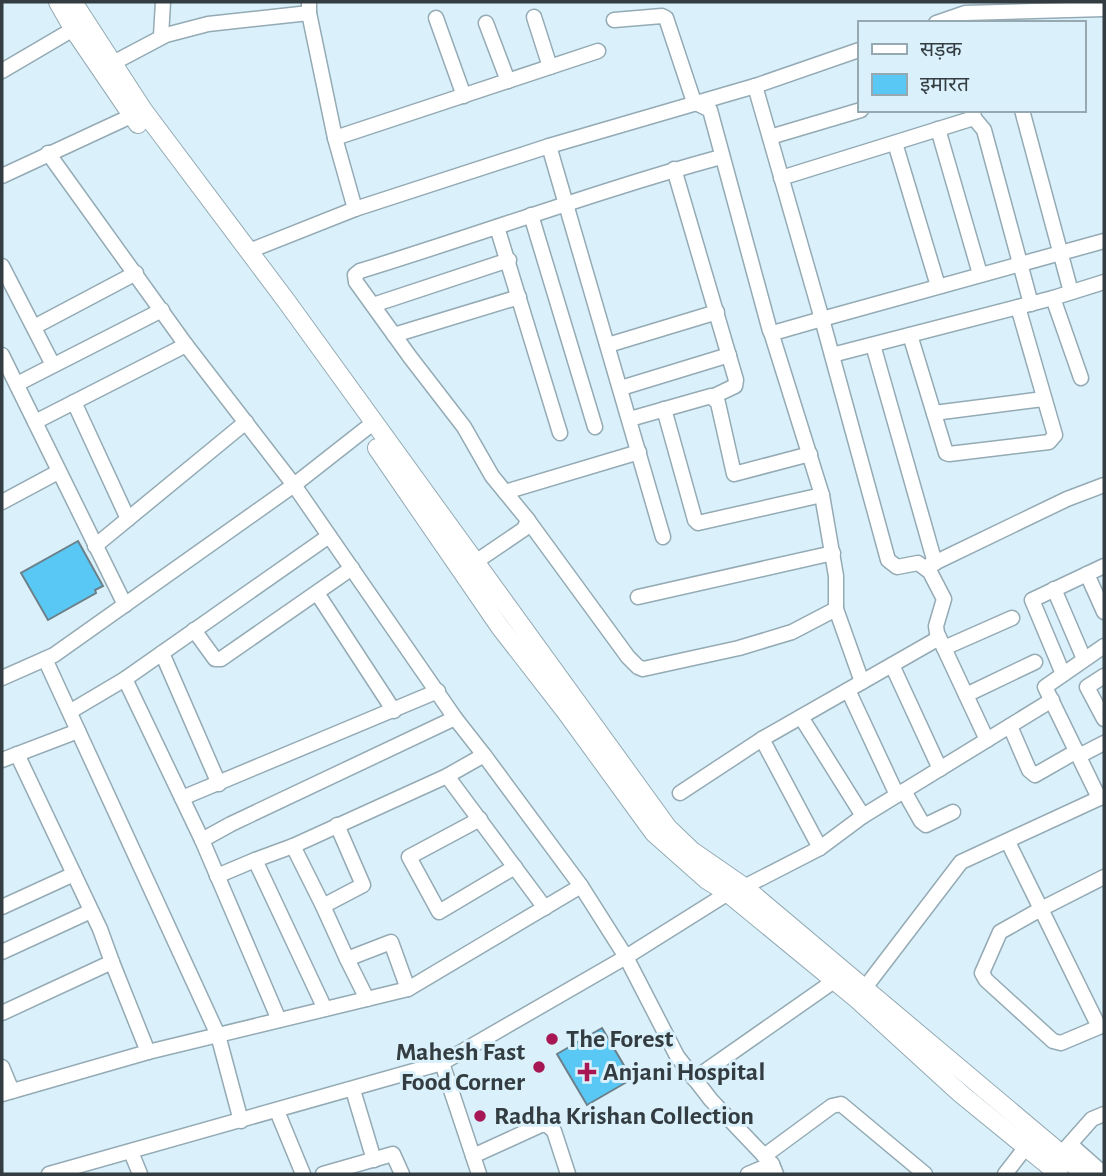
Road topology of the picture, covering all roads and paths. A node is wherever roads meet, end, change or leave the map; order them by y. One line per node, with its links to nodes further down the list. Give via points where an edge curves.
1 (58, 2): 12 (street)
2 (73, 2): 12 (street)
3 (163, 2): 13 (street)
4 (309, 8): 13 (street); 29 (street)
5 (1104, 9): 8 (street)
6 (534, 17): 17 (street)
7 (436, 18): 21 (street)
8 (965, 18): 10 (street)
9 (614, 20): 22 (street, via 665,17)
10 (948, 21)
11 (486, 23): 19 (street)
12 (79, 26): 16 (street); 18 (street); 25 (street)
13 (161, 36): 16 (street)
14 (858, 50): 20 (street)
15 (598, 51): 17 (street)
16 (113, 63): 25 (street)
17 (550, 67): 19 (street)
18 (2, 71)
19 (508, 81): 21 (street)
20 (755, 86): 22 (street); 28 (street)
21 (464, 96): 29 (street)
22 (694, 102): 31 (street); 33 (street, via 710,110)
23 (858, 111): 28 (street)
24 (1023, 112): 43 (street)
25 (138, 113): 32 (street); 42 (street); 81 (street)
26 (973, 114): 27 (street); 45 (street, via 984,130)
27 (938, 129): 30 (street); 48 (street)
28 (770, 137): 36 (street)
29 (335, 138): 38 (street)
30 (895, 143): 36 (street); 50 (street)
31 (549, 146): 37 (street); 38 (street)
32 (48, 153): 35 (street); 47 (street)
33 (721, 157): 34 (street); 60 (street)
34 (674, 169): 37 (street); 57 (street)
35 (2, 176)
36 (781, 178): 58 (street)
37 (566, 202): 39 (street); 64 (street)
38 (355, 209): 42 (street)
39 (531, 215): 40 (street); 82 (street)
40 (497, 227): 44 (street); 54 (street, via 357,272 356,282)
41 (1104, 241): 43 (street)
42 (249, 251): 81 (street)
43 (1060, 252): 45 (street); 51 (street)
44 (509, 260): 52 (street); 54 (street)
45 (1020, 263): 48 (street); 55 (street)
46 (2, 266): 59 (street)
47 (136, 273): 56 (street); 59 (street)
48 (980, 274): 50 (street)
49 (1104, 282): 51 (street)
50 (938, 286): 58 (street)
51 (1072, 292): 53 (street)
52 (519, 296): 61 (street); 83 (street)
53 (1054, 298): 55 (street); 70 (street)
54 (373, 305): 61 (street)
55 (1025, 305): 62 (street); 74 (street)
56 (162, 310): 63 (street); 69 (street)
57 (717, 312): 64 (street); 67 (street)
58 (822, 319): 60 (street); 68 (street)
59 (34, 327): 69 (street)
60 (771, 332): 85 (street)
61 (394, 335): 89 (street, via 464,427)
62 (910, 335): 65 (street); 77 (street)
63 (186, 345): 75 (street); 80 (street)
64 (608, 345): 72 (street)
65 (873, 345): 68 (street); 98 (street)
66 (2, 355): 71 (street)
67 (729, 355): 72 (street); 73 (street, via 736,384)
68 (832, 355): 98 (street, via 888,560 897,567)
69 (54, 365): 71 (street)
70 (1081, 378)
71 (17, 384): 79 (street)
72 (621, 388): 78 (street)
73 (714, 396): 76 (street); 85 (street, via 734,474)
74 (1043, 399): 77 (street); 77 (street, via 1055,435 1049,442 949,454)
75 (74, 402): 79 (street); 92 (street)
76 (664, 409): 78 (street); 90 (street, via 698,523)
77 (934, 413)
78 (630, 419): 84 (street)
79 (35, 422): 86 (street)
80 (246, 422): 87 (street); 92 (street)
81 (369, 427): 87 (street); 101 (street)
82 (595, 427)
83 (560, 433)
84 (639, 452): 89 (street); 95 (street)
85 (810, 454): 90 (street)
86 (58, 472): 91 (street); 96 (street)
87 (295, 485): 94 (street); 106 (street)
88 (1104, 485): 98 (street)
89 (505, 492): 93 (street)
90 (822, 495): 97 (street)
91 (2, 502)
92 (128, 519): 96 (street)
93 (527, 519): 101 (street, via 524,529); 107 (street, via 628,657 643,669 792,632)
94 (329, 536): 100 (street); 110 (street)
95 (663, 537)
96 (95, 546): 106 (street)
97 (832, 553): 105 (street); 107 (street)
98 (930, 565): 111 (street, via 943,598 936,626)
99 (1104, 566): 102 (street)
100 (352, 568): 104 (street); 124 (street)
101 (468, 568): 162 (street, via 659,817)
102 (1087, 574): 103 (street); 108 (street)
103 (1054, 589): 115 (street); 118 (street, via 1031,601)
104 (317, 593): 110 (street, via 221,659 215,659); 128 (street)
105 (638, 597)
106 (125, 605): 114 (street)
107 (836, 609): 122 (street)
108 (1104, 612)
109 (1012, 618): 111 (street)
110 (194, 630): 113 (street)
111 (942, 643): 117 (street); 125 (street)
112 (1104, 646): 115 (street)
113 (162, 653): 121 (street); 143 (street)
114 (45, 659): 120 (street); 127 (street)
115 (1084, 659): 118 (street)
116 (1035, 662): 125 (street)
117 (892, 665): 122 (street); 141 (street)
118 (1063, 674): 126 (street, via 1045,685)
119 (1104, 676): 131 (street, via 1087,687)
120 (2, 678)
121 (125, 678): 127 (street); 147 (street)
122 (862, 682): 123 (street)
123 (848, 690): 129 (street); 145 (street)
124 (438, 691): 128 (street); 130 (street)
125 (966, 695): 135 (street)
126 (1052, 701): 132 (street); 138 (street)
127 (71, 711): 133 (street)
128 (394, 711): 143 (street)
129 (802, 717): 134 (street); 149 (street)
130 (455, 718): 139 (street); 152 (street)
131 (1104, 719)
132 (1010, 726): 135 (street); 138 (street, via 1035,775)
133 (78, 730): 137 (street); 180 (street)
134 (762, 739): 144 (street); 155 (street)
135 (987, 740): 141 (street)
136 (1104, 743): 138 (street)
137 (17, 754): 140 (street); 158 (street)
138 (1078, 754): 146 (street)
139 (484, 755): 142 (street); 161 (street)
140 (2, 761)
141 (940, 769): 145 (street)
142 (447, 776): 150 (street); 151 (street)
143 (219, 784): 147 (street)
144 (680, 793)
145 (900, 793): 148 (street, via 926,825); 149 (street)
146 (1102, 797): 153 (street)
147 (182, 798): 152 (street)
148 (953, 812)
149 (863, 816): 155 (street)
150 (480, 819): 157 (street); 157 (street, via 409,857 439,912)
151 (337, 825): 154 (street); 163 (street, via 363,885)
152 (202, 840): 159 (street)
153 (1008, 842): 166 (street); 174 (street, via 957,866)
154 (293, 846): 156 (street); 163 (street)
155 (820, 848): 162 (street)
156 (255, 860): 159 (street); 176 (street)
157 (515, 867): 165 (street)
158 (74, 874): 164 (street); 167 (street)
159 (217, 876): 178 (street)
160 (1104, 877): 166 (street)
161 (581, 886): 165 (street); 169 (street)
162 (736, 890): 169 (street); 172 (street); 174 (street)
163 (323, 906): 170 (street)
164 (2, 907)
165 (545, 908): 173 (street)
166 (1041, 909): 179 (street); 179 (street, via 1000,932 983,975 1055,1042)
167 (91, 911): 168 (street); 171 (street)
168 (2, 952)
169 (626, 957): 182 (street); 184 (street, via 677,1056)
170 (346, 959): 173 (street, via 391,942); 175 (street)
171 (112, 962): 177 (street); 181 (street)
172 (834, 981): 184 (street); 190 (street, via 960,1093)
173 (408, 989): 175 (street)
174 (864, 989): 190 (street)
175 (367, 999): 176 (street)
176 (325, 1009): 178 (street)
177 (2, 1013)
178 (279, 1020): 180 (street)
179 (1102, 1030)
180 (218, 1035): 181 (street); 189 (street)
181 (148, 1052): 186 (street)
182 (442, 1063): 185 (street); 193 (street)
183 (2, 1067): 186 (street)
184 (694, 1079): 195 (street)
185 (353, 1090): 187 (street); 194 (street)
186 (7, 1093)
187 (277, 1111): 189 (street); 199 (street)
188 (1104, 1114): 191 (street, via 1092,1119)
189 (241, 1121): 192 (street)
190 (1031, 1141): 191 (street); 206 (street); 207 (street)
191 (1066, 1149): 208 (street); 209 (street)
192 (131, 1152): 197 (street); 198 (street)
193 (473, 1156): 202 (street); 203 (street, via 547,1125 554,1131)
194 (374, 1160): 196 (street); 201 (street, via 393,1154)
195 (771, 1165): 204 (street); 205 (street, via 832,1105 841,1104)
196 (347, 1171): 200 (street)
197 (49, 1174)
198 (140, 1174)
199 (303, 1174)
200 (323, 1174)
201 (402, 1174)
202 (479, 1174)
203 (568, 1174)
204 (748, 1174)
205 (925, 1174)
206 (1005, 1174)
207 (1059, 1174)
208 (1085, 1174)
209 (1104, 1174)

